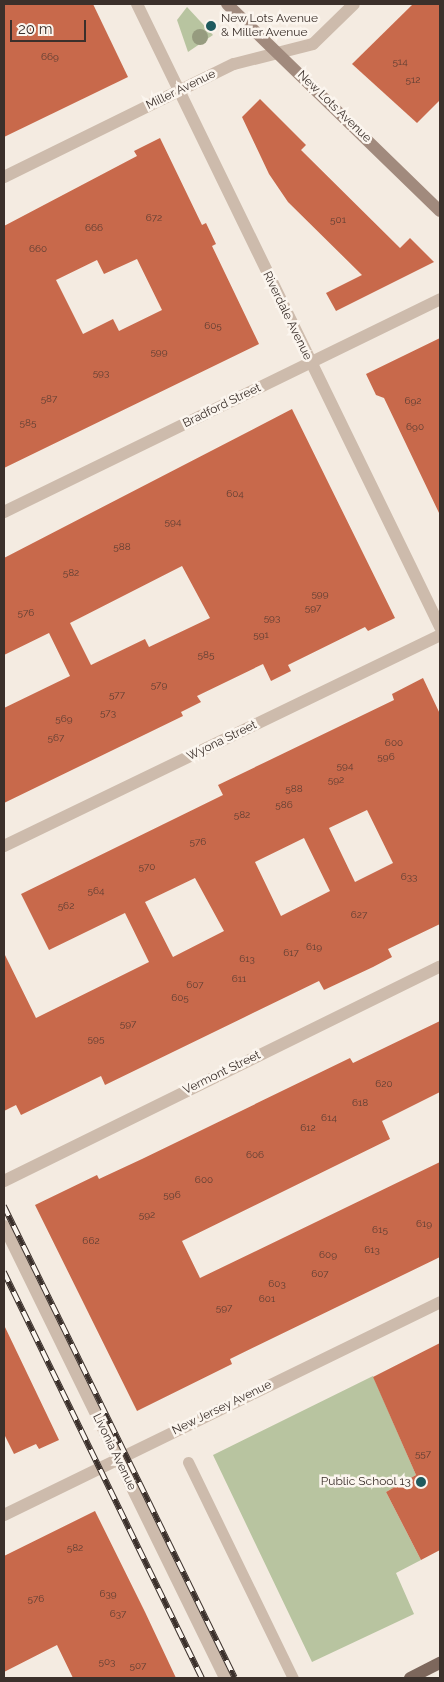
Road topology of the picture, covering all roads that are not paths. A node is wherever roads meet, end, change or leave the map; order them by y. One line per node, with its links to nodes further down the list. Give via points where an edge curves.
1 (137, 4): 5 (street, Riverdale Avenue)
2 (227, 4): 4 (street, New Lots Avenue)
3 (354, 4): 4 (street, Miller Avenue, via 313,44)
4 (279, 52): 5 (street, Miller Avenue, via 234,64); 7 (street, New Lots Avenue)
5 (178, 92): 6 (street, Miller Avenue); 9 (street, Riverdale Avenue)
6 (4, 177)
7 (440, 211)
8 (440, 299): 9 (street, Bradford Street)
9 (309, 363): 10 (street, Bradford Street); 11 (street, Riverdale Avenue)
10 (4, 512)
11 (440, 627)
12 (440, 635): 13 (street, Wyona Street)
13 (4, 846)
14 (440, 966): 15 (street, Vermont Street)
15 (4, 1181)
16 (4, 1226): 18 (street, Livonia Avenue)
17 (440, 1302): 18 (street, New Jersey Avenue)
18 (117, 1460): 20 (street, New Jersey Avenue); 22 (street, Livonia Avenue)
19 (188, 1462): 23 (lane)
20 (4, 1515)
21 (440, 1663): 24 (main road)
22 (225, 1678)
23 (293, 1678)
24 (410, 1678)

